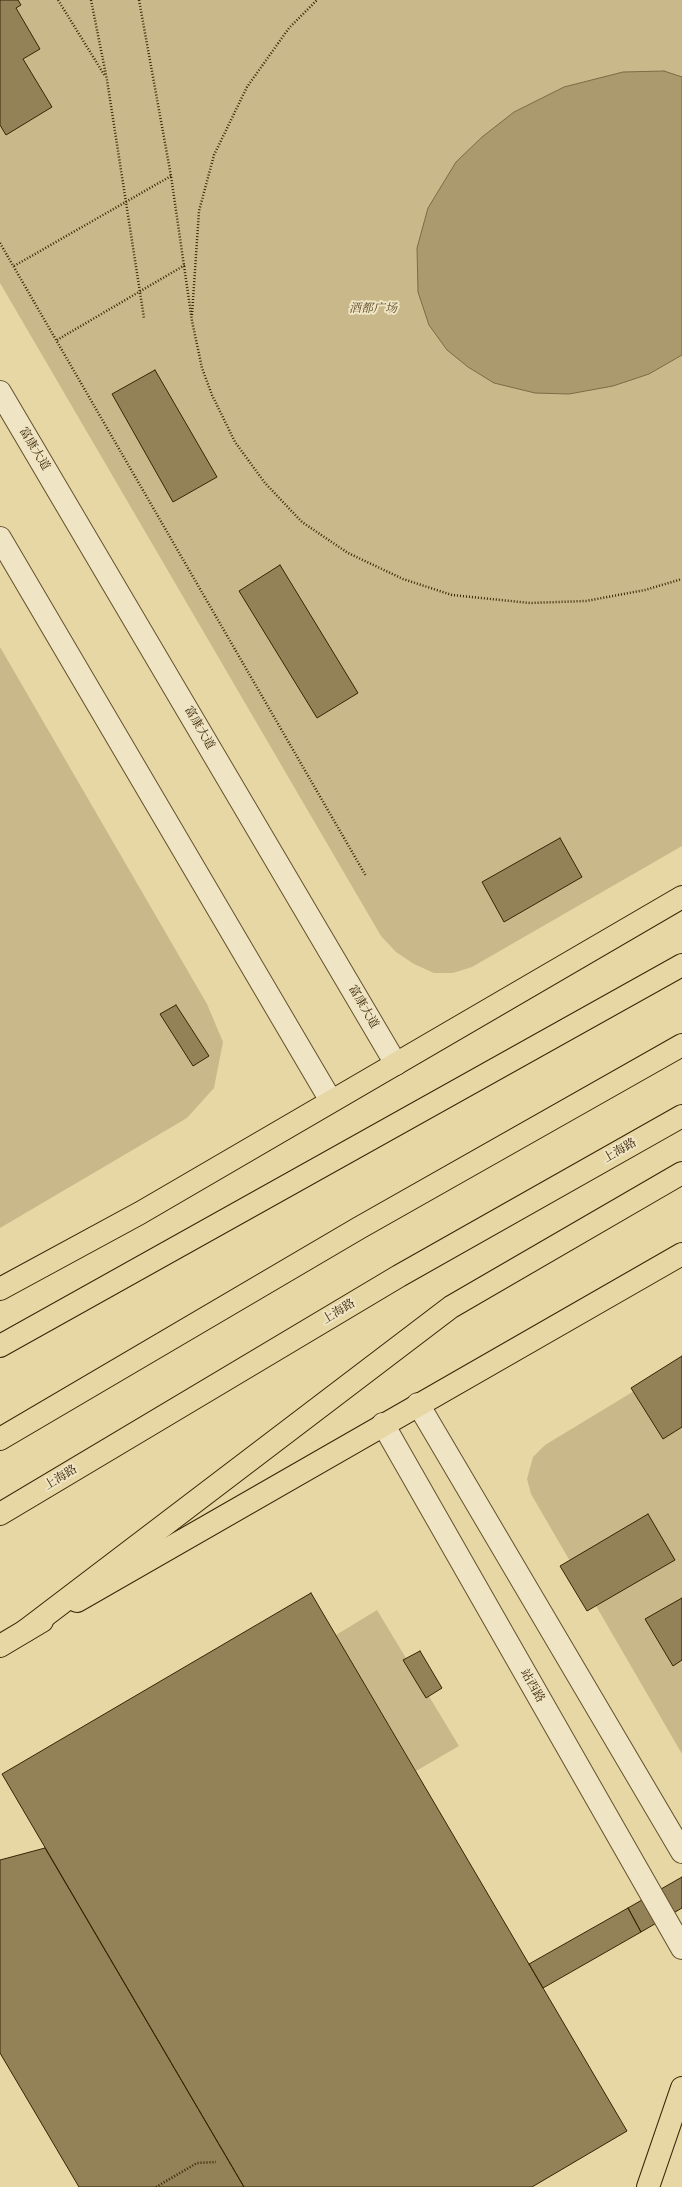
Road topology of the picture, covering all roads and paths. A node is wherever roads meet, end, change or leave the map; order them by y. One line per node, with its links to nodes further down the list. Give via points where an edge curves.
1 (58, 0): 5 (path)
2 (91, 0): 5 (path)
3 (139, 0): 6 (path)
4 (317, 0): 13 (path, via 289,28 247,87 214,155 199,211)
5 (107, 80): 7 (path)
6 (171, 176): 7 (path); 9 (path)
7 (125, 202): 10 (path); 11 (path)
8 (0, 243): 10 (path)
9 (185, 265): 11 (path); 13 (path)
10 (14, 266): 14 (path)
11 (140, 292): 12 (path); 14 (path)
12 (144, 318)
13 (192, 321): 17 (path, via 202,368 212,396 235,442 265,483 302,522 348,553 403,579 452,595 530,603 586,601 645,590)
14 (57, 340): 18 (path)
15 (0, 392): 22 (street, 富康大道)
16 (0, 538): 23 (street)
17 (682, 579)
18 (366, 876)
19 (682, 897): 22 (main road)
20 (682, 965): 28 (main road)
21 (682, 1045): 31 (main road, via 359,1228)
22 (396, 1064): 23 (main road)
23 (331, 1101): 27 (main road, via 140,1213)
24 (682, 1116): 32 (main road, 上海路, via 399,1276)
25 (682, 1173): 33 (main road, via 451,1307)
26 (682, 1254): 29 (main road)
27 (0, 1288)
28 (0, 1346)
29 (418, 1404): 30 (main road); 36 (street)
30 (383, 1424): 33 (main road); 37 (street, 站西路)
31 (0, 1439)
32 (0, 1514)
33 (25, 1631): 34 (main road); 35 (street)
34 (0, 1646)
35 (0, 1656)
36 (682, 1852)
37 (682, 1948)
38 (682, 2088): 41 (main road)
39 (216, 2162): 40 (path, via 197,2163)
40 (156, 2187)
41 (648, 2187)

